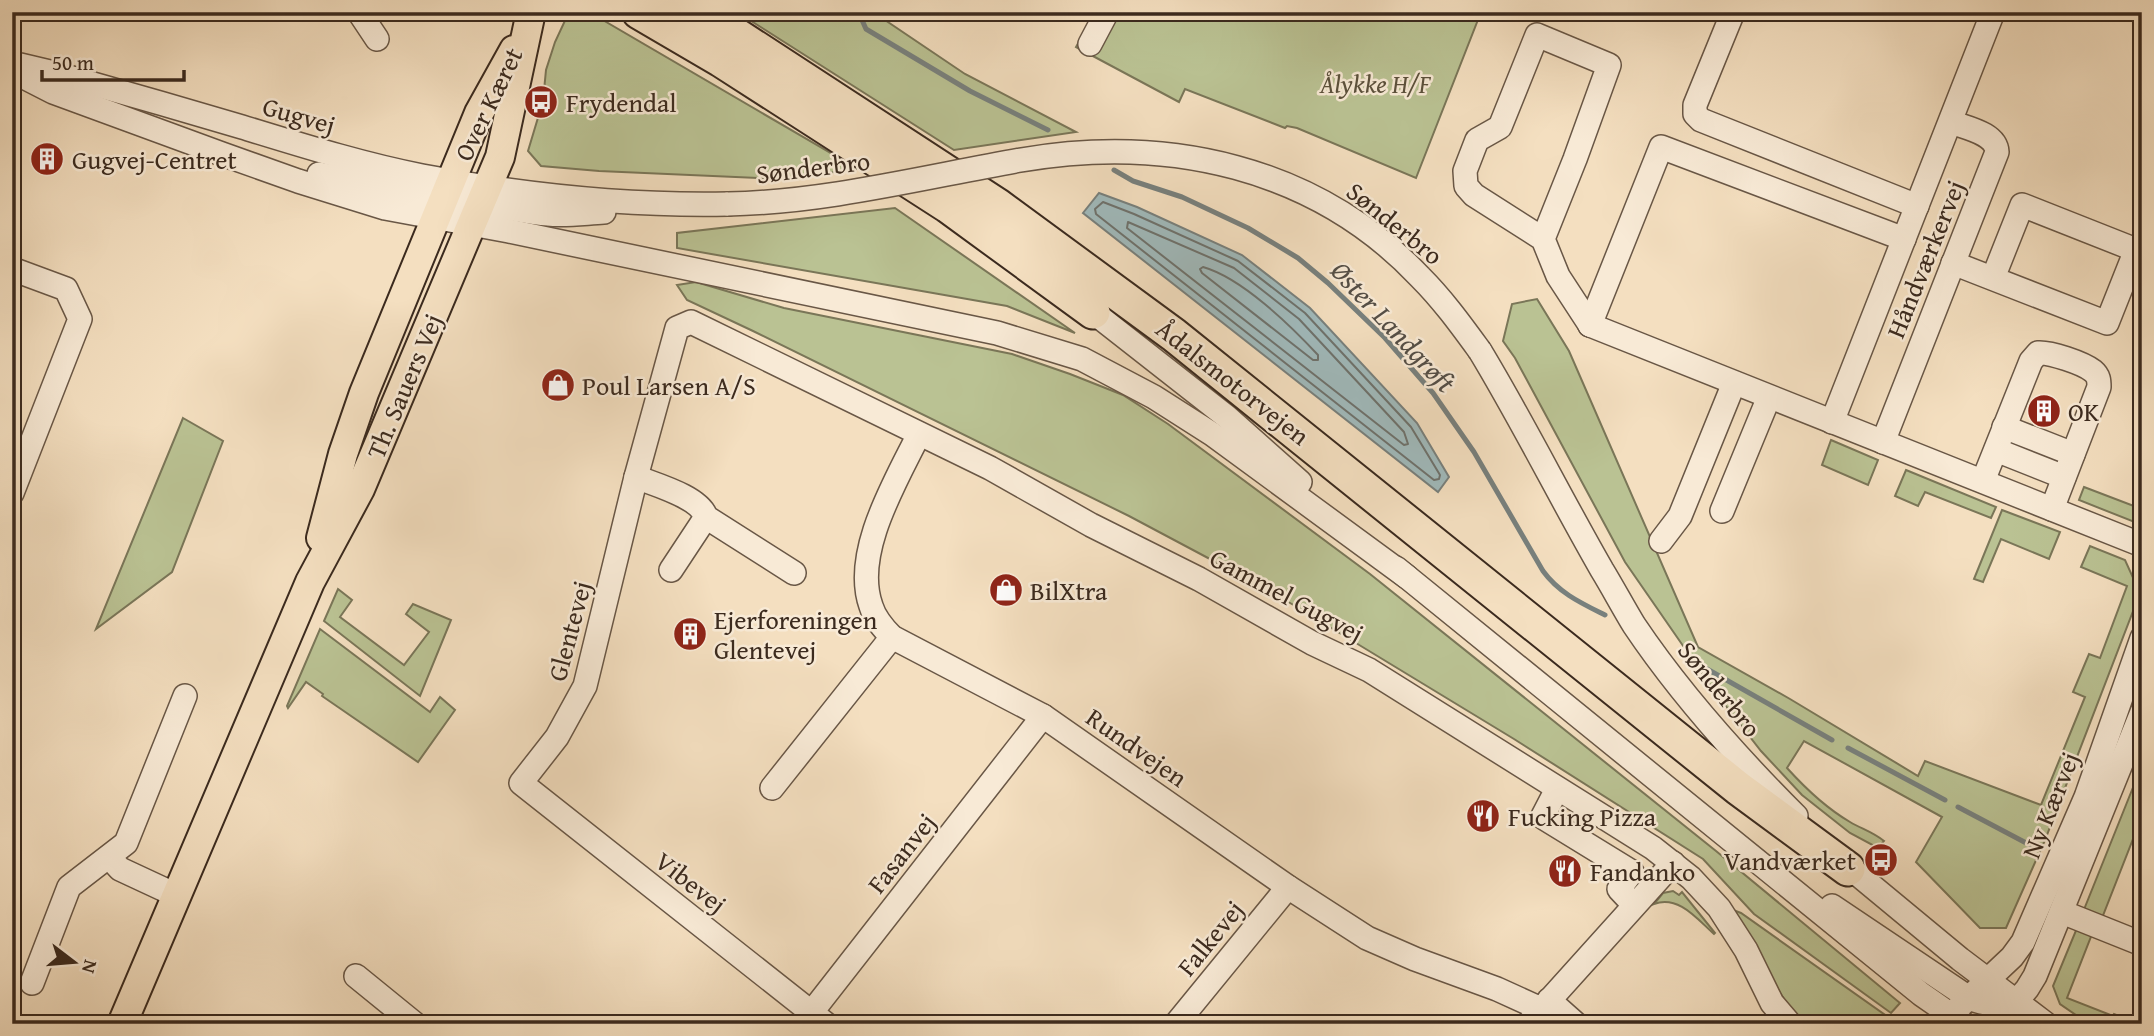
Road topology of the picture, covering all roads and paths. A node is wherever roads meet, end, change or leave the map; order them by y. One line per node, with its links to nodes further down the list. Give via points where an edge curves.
1 (359, 12): 8 (street)
2 (639, 12): 21 (highway, via 948,206)
3 (701, 12): 57 (highway, Ådalsmotorvejen, via 997,205 1174,335 1738,788)
4 (1107, 12): 9 (street)
5 (1733, 12): 15 (street, via 1695,114)
6 (1993, 12): 12 (street, Håndværkervej)
7 (528, 22): 13 (main road, Over Kæret, via 479,113); 14 (main road, Over Kæret, via 500,156)
8 (377, 39)
9 (1090, 44)
10 (12, 63): 13 (street, Gugvej, via 370,163)
11 (12, 71): 13 (street, via 53,92 355,199)
12 (1951, 122): 15 (street, Håndværkervej); 18 (street, Håndværkervej, via 1992,138 1997,152)
13 (443, 200): 14 (street); 14 (street); 44 (main road, Th. Sauers Vej, via 364,393)
14 (480, 205): 43 (street, via 997,333 1082,359 1212,434); 44 (main road, Th. Sauers Vej, via 360,489); 57 (street, Sønderbro, bridge, via 552,215 727,204 859,191 1023,160 1118,151 1180,155 1224,164 1323,202 1392,250 1450,309 1517,412 1634,625 1718,735)
15 (1917, 206): 17 (street, Håndværkervej)
16 (1543, 239): 16 (street, via 1609,65 1537,35 1500,127 1477,140 1465,171 1466,186 1474,195); 22 (street, via 1558,276)
17 (1904, 239): 22 (street, via 1661,147); 26 (street, Håndværkervej)
18 (1954, 263): 20 (street); 29 (street, Håndværkervej)
19 (12, 269): 35 (street, via 66,289 80,319)
20 (1993, 278): 20 (street, via 2107,323 2136,250 2022,205)
21 (1093, 312): 43 (street, via 1227,417)
22 (1590, 325): 24 (street)
23 (677, 328): 28 (street, Gammel Gugvej, via 691,322); 32 (street, Glentevej)
24 (1734, 383): 25 (street); 39 (street, via 1679,516)
25 (1769, 397): 26 (street); 37 (street)
26 (1832, 422): 29 (street)
27 (2004, 427): 30 (street); 31 (street); 31 (street, via 2031,361 2038,353 2048,352 2099,377)
28 (919, 434): 45 (street, Rundvejen, via 883,509 866,566 871,607); 53 (street, Gammel Gugvej, via 1369,670)
29 (1883, 442): 34 (street)
30 (1996, 450): 33 (street); 34 (street)
31 (2073, 454): 33 (street)
32 (636, 477): 38 (street, via 694,501); 51 (street, Glentevej, via 585,686 557,737)
33 (2064, 477): 36 (street)
34 (1983, 481): 36 (street)
35 (12, 493)
36 (2052, 509): 40 (street)
37 (1722, 511)
38 (706, 517): 41 (street); 42 (street)
39 (1661, 541)
40 (2142, 545)
41 (671, 569)
42 (794, 573)
43 (1407, 577): 54 (street)
44 (310, 582): 59 (main road, Th. Sauers Vej)
45 (892, 637): 49 (street, Rundvejen); 52 (street)
46 (2142, 638): 64 (street, Ny Kærvej, via 2086,797 2023,942)
47 (185, 696): 55 (street, via 126,843)
48 (2142, 712): 50 (street, Ny Kærvej)
49 (1043, 716): 58 (street, Rundvejen); 69 (street, Fasanvej)
50 (2137, 737): 61 (street, Ny Kærvej)
51 (521, 783): 69 (street, Vibevej)
52 (772, 788)
53 (1558, 789): 56 (street, Gammel Gugvej); 60 (street, via 1544,818 1632,872 1619,889)
54 (1723, 834): 66 (street); 70 (street)
55 (110, 857): 59 (street, via 120,869); 65 (street, via 69,887)
56 (1673, 863): 60 (street); 76 (street, Gammel Gugvej, via 1729,921 1772,1003)
57 (1848, 869): 64 (street, Sønderbro)
58 (1288, 887): 68 (street, Rundvejen, via 1367,938 1497,989); 74 (street, Falkevej)
59 (178, 896): 72 (main road, Th. Sauers Vej)
60 (1634, 905): 68 (street)
61 (2062, 912): 62 (street); 67 (street, Ny Kærvej, via 2035,976)
62 (2142, 944)
63 (356, 976): 73 (street)
64 (1988, 980): 66 (street, Ny Kærvej); 67 (street, Sønderbro)
65 (32, 983)
66 (1969, 998): 67 (street, via 1999,1005); 70 (street, Ny Kærvej)
67 (2016, 1002): 71 (street, Ny Kærvej); 77 (street, Sønderbro)
68 (1539, 1011): 75 (street, Rundvejen)
69 (813, 1020)
70 (1952, 1021): 71 (street, via 1971,1012)
71 (2001, 1022)
72 (122, 1024)
73 (415, 1024)
74 (1176, 1024)
75 (1576, 1024)
76 (1790, 1024)
77 (2046, 1024)

